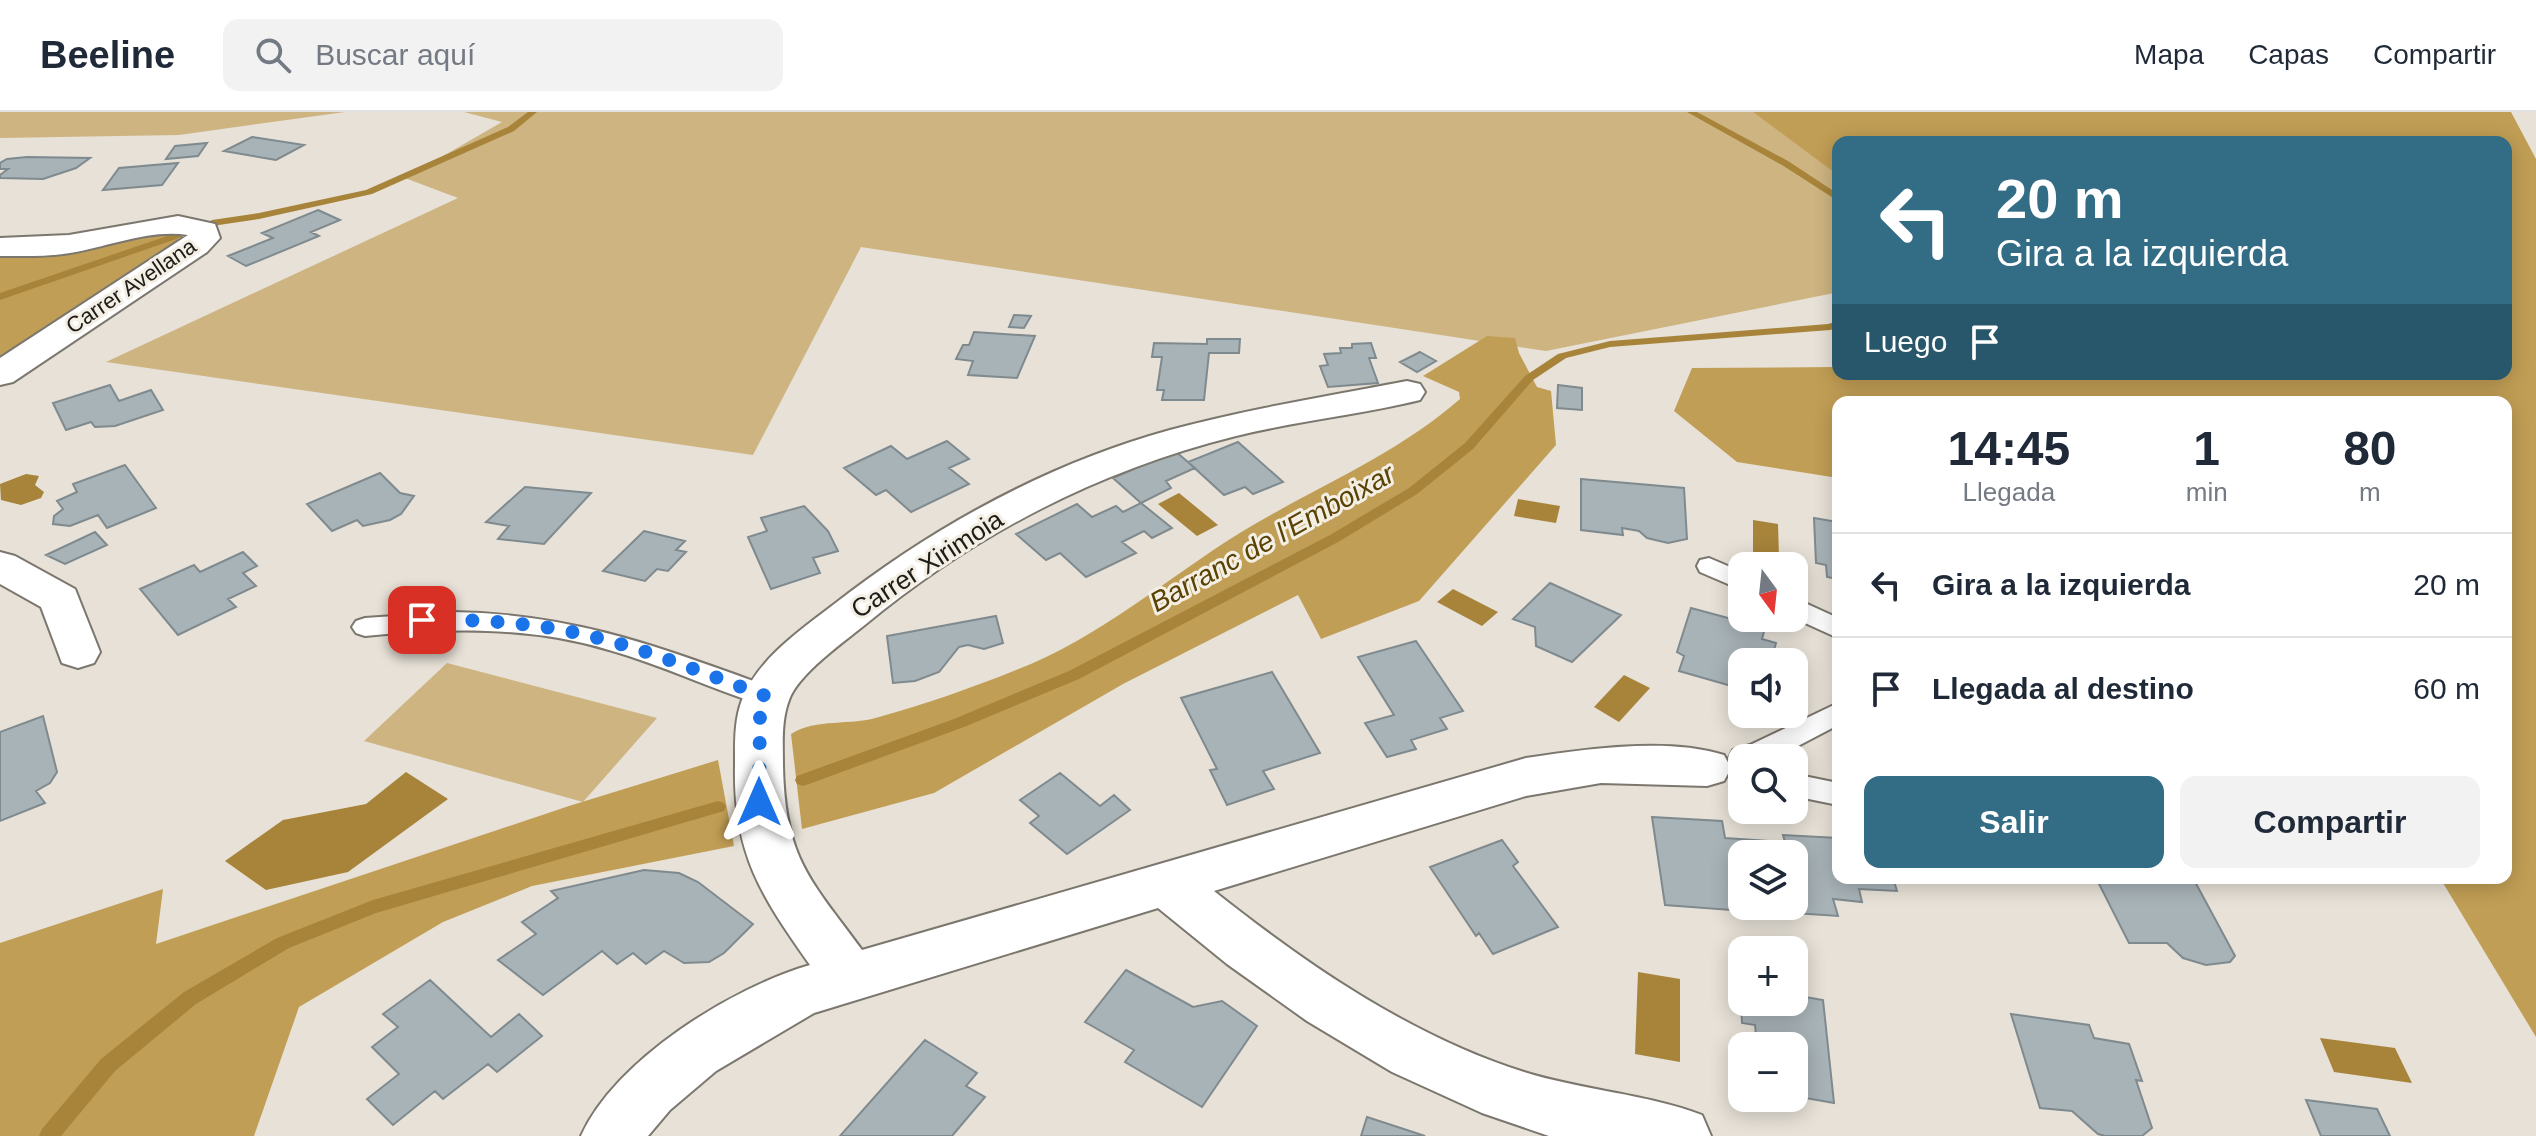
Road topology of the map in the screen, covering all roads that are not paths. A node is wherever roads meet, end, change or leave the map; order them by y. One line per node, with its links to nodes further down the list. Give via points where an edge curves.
1 (0, 247): 2 (street, Carrer Avellana, via 70,244 178,226 204,231 196,245)
2 (0, 374)
3 (1407, 392): 12 (street, Carrer Xirimoia, via 1233,425 1070,479 894,580 813,645)
4 (0, 566): 10 (street, via 60,599)
5 (1709, 566): 6 (lane)
6 (1728, 575)
7 (1808, 614): 8 (lane)
8 (1832, 626)
9 (365, 627): 12 (lane, via 464,619 562,629 628,646)
10 (78, 652)
11 (1832, 716): 13 (lane)
12 (762, 719): 18 (street, via 759,802 768,848 787,886)
13 (1778, 744)
14 (1728, 765): 17 (street, via 1601,765 1526,777)
15 (1808, 788): 16 (lane)
16 (1832, 793)
17 (1169, 886): 18 (street); 20 (street, via 1307,990 1443,1068 1504,1094 1603,1123)
18 (849, 977): 19 (street, via 799,993 708,1045 647,1093)
19 (612, 1136)
20 (1680, 1136)

